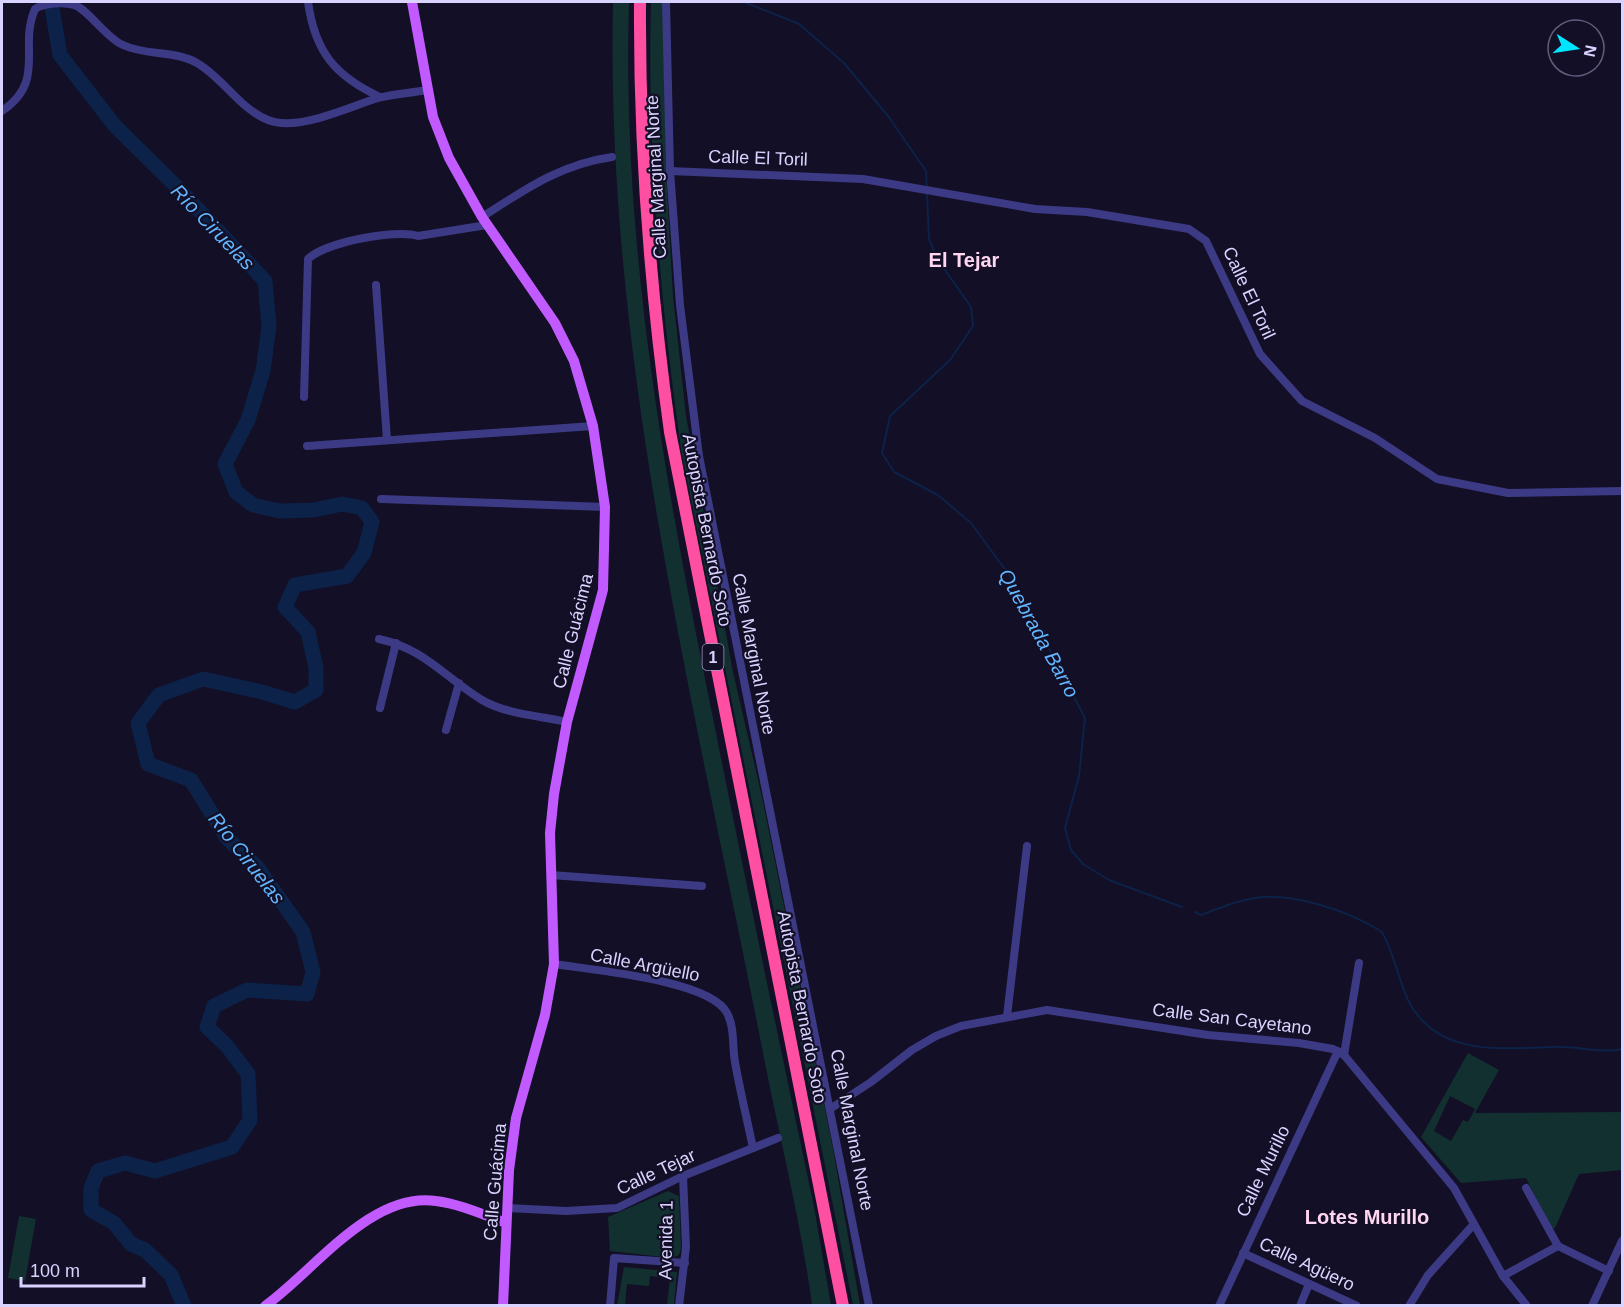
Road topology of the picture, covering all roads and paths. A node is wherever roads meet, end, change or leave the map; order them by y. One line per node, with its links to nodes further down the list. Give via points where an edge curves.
1 (308, 2): 6 (street, via 312,31 335,67 356,86)
2 (412, 2): 5 (main road, Calle Guácima)
3 (640, 2): 51 (highway, Autopista Bernardo Soto / 1, via 644,198 654,317 670,432)
4 (666, 2): 9 (street, Calle Marginal Norte)
5 (427, 90): 6 (street); 10 (main road, Calle Guácima, via 445,150)
6 (380, 97): 7 (street, via 309,120 269,121 196,63 120,44 76,5 61,4 34,9 25,87)
7 (2, 111)
8 (612, 157): 10 (street, via 571,165 540,180)
9 (670, 171): 16 (street, Calle El Toril, via 864,179 1035,209 1087,212 1189,229 1206,241 1260,354 1302,401 1375,438 1437,479 1508,492); 32 (street, Calle Marginal Norte, via 680,305 699,456)
10 (487, 224): 12 (street, via 346,243 327,247 308,259); 13 (main road, Calle Guácima, via 537,293 565,342)
11 (376, 285): 14 (street)
12 (304, 397)
13 (593, 426): 14 (street); 18 (main road, Calle Guácima)
14 (387, 440): 15 (street)
15 (307, 446)
16 (1623, 491)
17 (381, 499): 18 (street)
18 (605, 507): 23 (main road, Calle Guácima, via 603,590)
19 (379, 639): 20 (street)
20 (396, 643): 21 (street, via 433,662); 22 (street)
21 (459, 683): 23 (street, via 497,707); 24 (street)
22 (380, 708)
23 (567, 722): 26 (main road, Calle Guácima, via 554,794)
24 (446, 730)
25 (1027, 846): 30 (street)
26 (551, 875): 27 (street); 29 (main road, Calle Guácima)
27 (702, 886)
28 (1359, 963): 31 (street, Calle Murillo)
29 (554, 964): 34 (street, Calle Argüello, via 662,982 704,993 719,1002 730,1020); 37 (main road, Calle Guácima, via 545,1015 516,1118)
30 (1007, 1016): 31 (street, Calle San Cayetano, via 1058,1010 1208,1035 1299,1042); 32 (street, Calle San Cayetano, via 936,1036)
31 (1341, 1053): 39 (street, via 1434,1162); 42 (street, Calle Murillo)
32 (830, 1109): 52 (street, Calle Marginal Norte)
33 (778, 1138): 34 (street, Calle Tejar)
34 (753, 1148): 35 (street, Calle Tejar)
35 (683, 1176): 37 (street, Calle Tejar, via 609,1210); 43 (street, Avenida 1)
36 (1526, 1188): 41 (street)
37 (507, 1208): 38 (main road, Calle Guácima)
38 (506, 1223): 47 (main road, via 436,1201 394,1206 354,1230); 48 (main road, Calle Guácima)
39 (1474, 1224): 45 (street); 56 (street, via 1428,1275)
40 (1623, 1240): 44 (street)
41 (1558, 1246): 44 (street); 45 (street)
42 (1243, 1253): 46 (street, Calle Agüero); 53 (street, Calle Murillo)
43 (685, 1263): 49 (street, via 614,1257); 50 (street, Avenida 1)
44 (1609, 1271): 58 (street)
45 (1503, 1276): 57 (street)
46 (1310, 1284): 54 (street); 55 (street, Calle Agüero)
47 (265, 1305)
48 (503, 1305)
49 (609, 1305)
50 (679, 1305)
51 (843, 1305)
52 (869, 1305)
53 (1219, 1305)
54 (1300, 1305)
55 (1357, 1305)
56 (1409, 1305)
57 (1527, 1305)
58 (1592, 1305)

